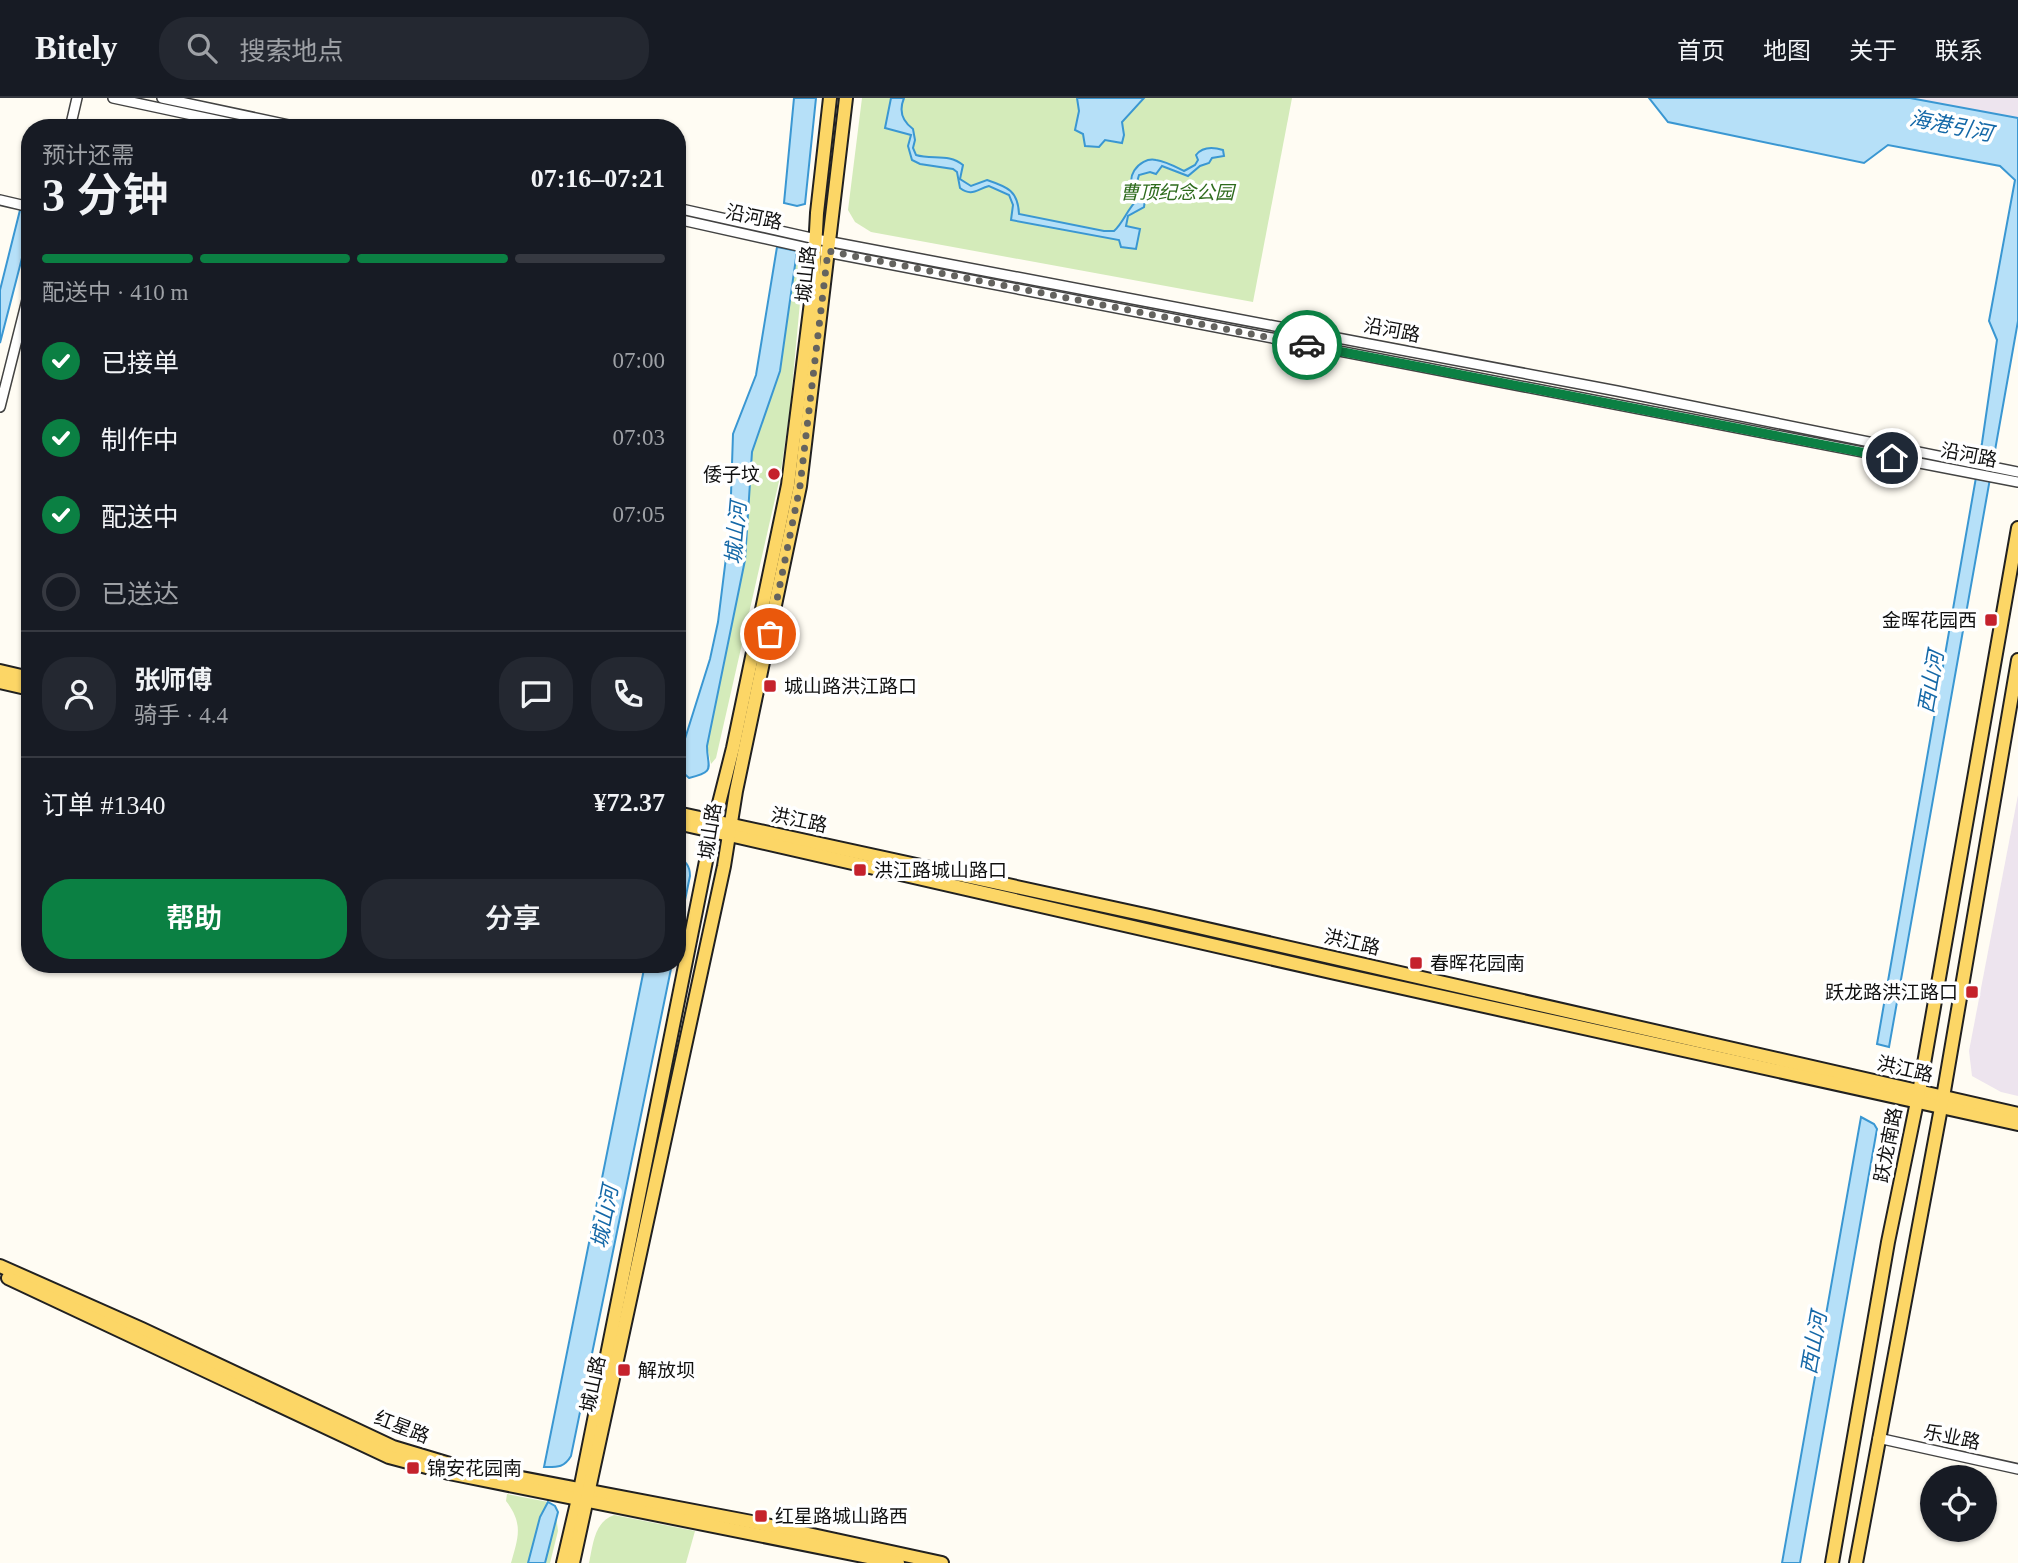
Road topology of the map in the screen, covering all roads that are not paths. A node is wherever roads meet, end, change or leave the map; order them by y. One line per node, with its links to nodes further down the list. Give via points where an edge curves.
1 (77, 98): 6 (street)
2 (114, 98): 7 (street)
3 (162, 98): 8 (street)
4 (830, 98): 13 (main road, 城山路, via 817,213)
5 (846, 98): 13 (main road, 城山路)
6 (71, 119)
7 (211, 119)
8 (261, 119)
9 (0, 200): 10 (street)
10 (21, 205)
11 (686, 210): 13 (street, 沿河路)
12 (686, 221): 13 (street, 沿河路)
13 (822, 245): 16 (street, 沿河路, via 1577,383); 17 (street, 沿河路); 26 (main road, 城山路, via 788,485); 27 (main road, 城山路, via 800,486)
14 (21, 324): 15 (street)
15 (0, 407)
16 (2018, 472)
17 (2018, 482)
18 (2018, 528): 30 (main road, 跃龙南路)
19 (2018, 660): 31 (main road)
20 (0, 671): 21 (main road)
21 (21, 676)
22 (0, 682): 23 (main road)
23 (21, 687)
24 (686, 816): 26 (main road, 洪江路)
25 (686, 824): 26 (main road, 洪江路)
26 (713, 826): 27 (main road, 洪江路); 28 (main road, 城山路)
27 (729, 830): 30 (main road, 洪江路, via 1335,973); 38 (main road, 城山路)
28 (686, 966)
29 (685, 973): 38 (main road, 城山路)
30 (1918, 1096): 31 (main road, 洪江路); 43 (main road, 跃龙南路)
31 (1942, 1102): 32 (main road, 洪江路); 33 (main road, 洪江路); 36 (main road)
32 (2018, 1114)
33 (2018, 1124)
34 (0, 1266): 38 (main road, 红星路, via 393,1447)
35 (0, 1275): 38 (main road, 红星路, via 389,1457 449,1474)
36 (1878, 1438): 37 (street, 乐业路); 44 (main road)
37 (2018, 1469)
38 (584, 1495): 39 (main road, 城山路); 40 (main road, 城山路); 41 (main road, 红星路); 42 (main road, 红星路, via 757,1523)
39 (563, 1563)
40 (573, 1563)
41 (898, 1563)
42 (942, 1563)
43 (1832, 1563)
44 (1856, 1563)

